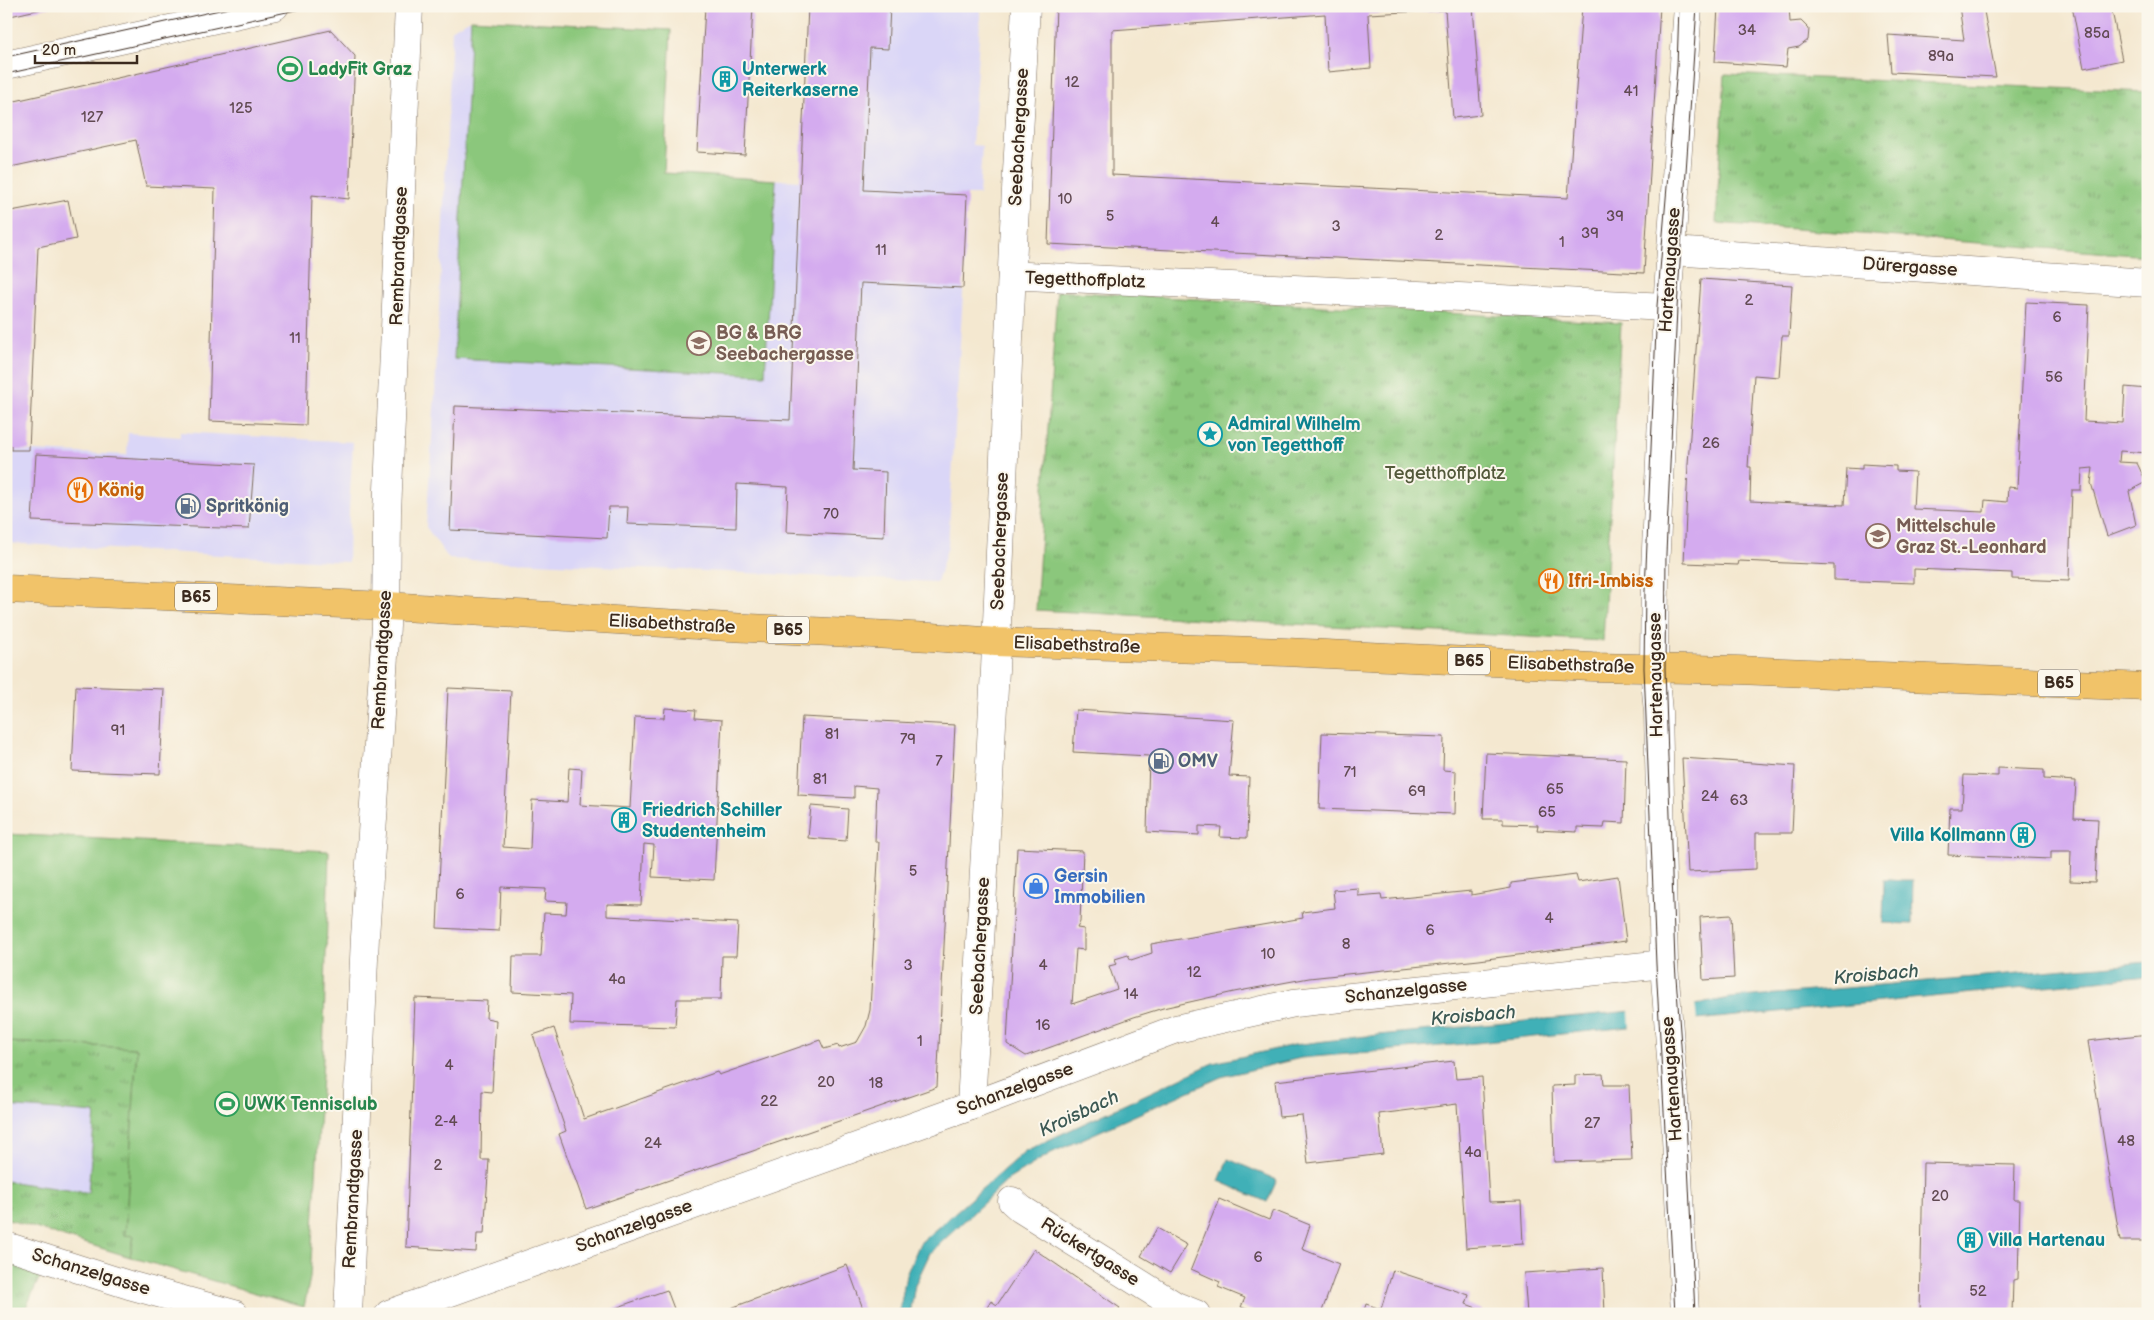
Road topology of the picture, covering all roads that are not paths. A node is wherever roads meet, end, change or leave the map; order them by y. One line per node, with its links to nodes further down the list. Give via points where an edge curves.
1 (275, 6): 5 (street)
2 (409, 6): 11 (street, Rembrandtgasse, via 387,513)
3 (1026, 6): 7 (street, Seebachergasse)
4 (1688, 6): 6 (street, Hartenaugasse)
5 (6, 66)
6 (1672, 251): 8 (street, Dürergasse); 9 (street, Hartenaugasse)
7 (1012, 278): 9 (street, Tegetthoffplatz, via 1027,276); 12 (street, Seebachergasse)
8 (2148, 283)
9 (1667, 307): 13 (street, Hartenaugasse)
10 (6, 589): 11 (main road, Elisabethstraße / B65)
11 (387, 606): 12 (main road, Elisabethstraße / B65); 20 (street, Rembrandtgasse, via 364,953)
12 (996, 642): 13 (main road, Elisabethstraße / B65); 16 (street, Seebachergasse)
13 (1654, 668): 14 (main road, Elisabethstraße / B65); 15 (street, Hartenaugasse, via 1658,712)
14 (2148, 687)
15 (1664, 964): 16 (street, Schanzelgasse, via 1294,1002 1176,1029); 23 (street, Hartenaugasse)
16 (971, 1106): 21 (street, Schanzelgasse)
17 (1012, 1201): 22 (street, Rückertgasse, via 1168,1300)
18 (6, 1246): 19 (street, Schanzelgasse)
19 (233, 1314)
20 (348, 1314)
21 (389, 1314)
22 (1196, 1314)
23 (1685, 1314)

